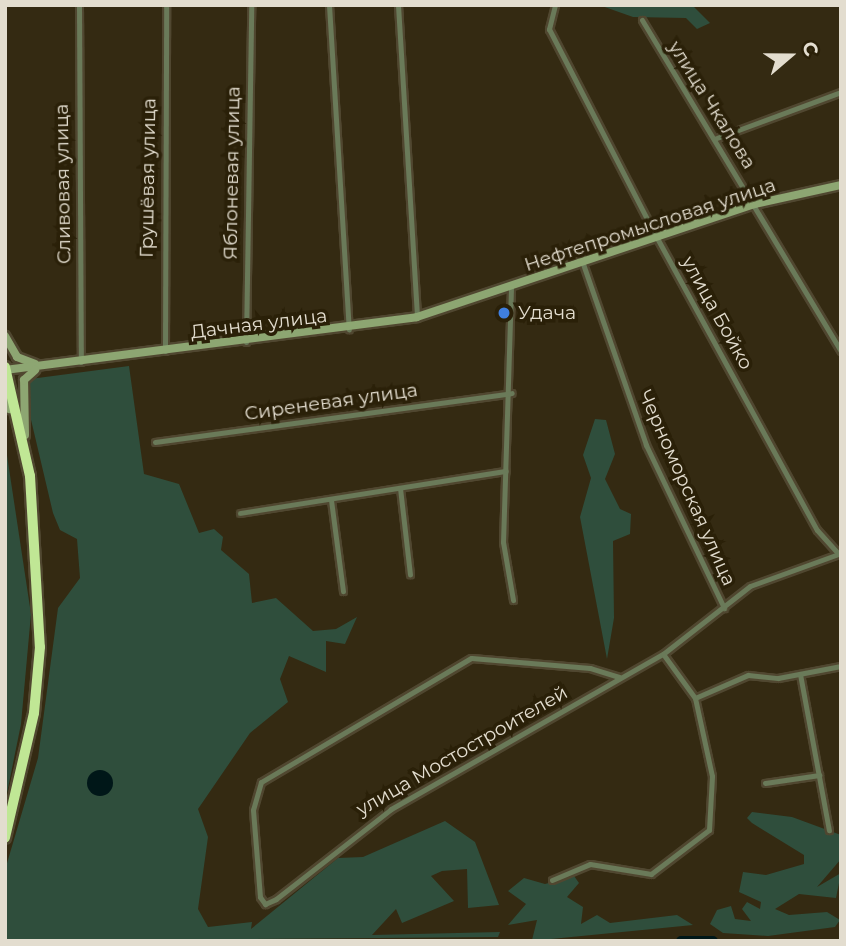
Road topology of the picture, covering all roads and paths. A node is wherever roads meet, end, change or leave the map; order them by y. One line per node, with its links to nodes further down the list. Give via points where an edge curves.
1 (79, 5): 21 (street, Сливовая улица)
2 (166, 5): 19 (street, Грушёвая улица)
3 (251, 5): 18 (street, Яблоневая улица)
4 (329, 5): 16 (street)
5 (398, 5): 15 (street)
6 (555, 5): 12 (street, улица Бойко, via 549,29)
7 (642, 20): 9 (street, улица Чкалова)
8 (841, 92): 9 (street)
9 (713, 139): 11 (street, улица Чкалова)
10 (841, 185): 11 (main road, Нефтепромысловая улица)
11 (755, 204): 12 (main road, Нефтепромысловая улица); 20 (street, улица Чкалова)
12 (657, 238): 13 (main road, Нефтепромысловая улица); 32 (street, улица Бойко, via 817,530)
13 (582, 261): 14 (main road, Нефтепромысловая улица); 36 (street, Черноморская улица, via 646,445)
14 (511, 288): 15 (main road, Дачная улица); 25 (street)
15 (417, 317): 16 (main road, Дачная улица)
16 (349, 328): 18 (main road, Дачная улица)
17 (5, 337): 22 (main road, via 17,357)
18 (246, 342): 19 (main road, Дачная улица)
19 (165, 351): 21 (main road, Дачная улица)
20 (841, 351)
21 (81, 362): 22 (main road, Дачная улица)
22 (51, 366): 23 (main road, Дачная улица); 28 (main road, via 30,372 24,380)
23 (6, 369): 28 (highway)
24 (5, 393): 28 (main road)
25 (512, 393): 26 (street, Сиреневая улица); 27 (street)
26 (155, 442)
27 (506, 471): 29 (street); 35 (street, via 503,542)
28 (30, 475): 45 (highway, via 40,647 27,753)
29 (400, 488): 30 (street); 33 (street)
30 (331, 500): 31 (street); 34 (street)
31 (240, 513)
32 (839, 553): 36 (street, via 769,577)
33 (410, 574)
34 (343, 591)
35 (513, 600)
36 (724, 608): 37 (street)
37 (663, 654): 40 (street); 41 (street)
38 (841, 666): 39 (street)
39 (800, 674): 41 (street, via 748,675); 42 (street)
40 (620, 677): 40 (street, улица Мостостроителей, via 391,809 276,899 265,904 260,897 253,810 261,782 471,658 590,668)
41 (695, 698): 46 (street, via 712,776 709,830 651,874 590,864)
42 (819, 775): 43 (street); 44 (street)
43 (765, 783)
44 (829, 830)
45 (5, 838)
46 (552, 880)

